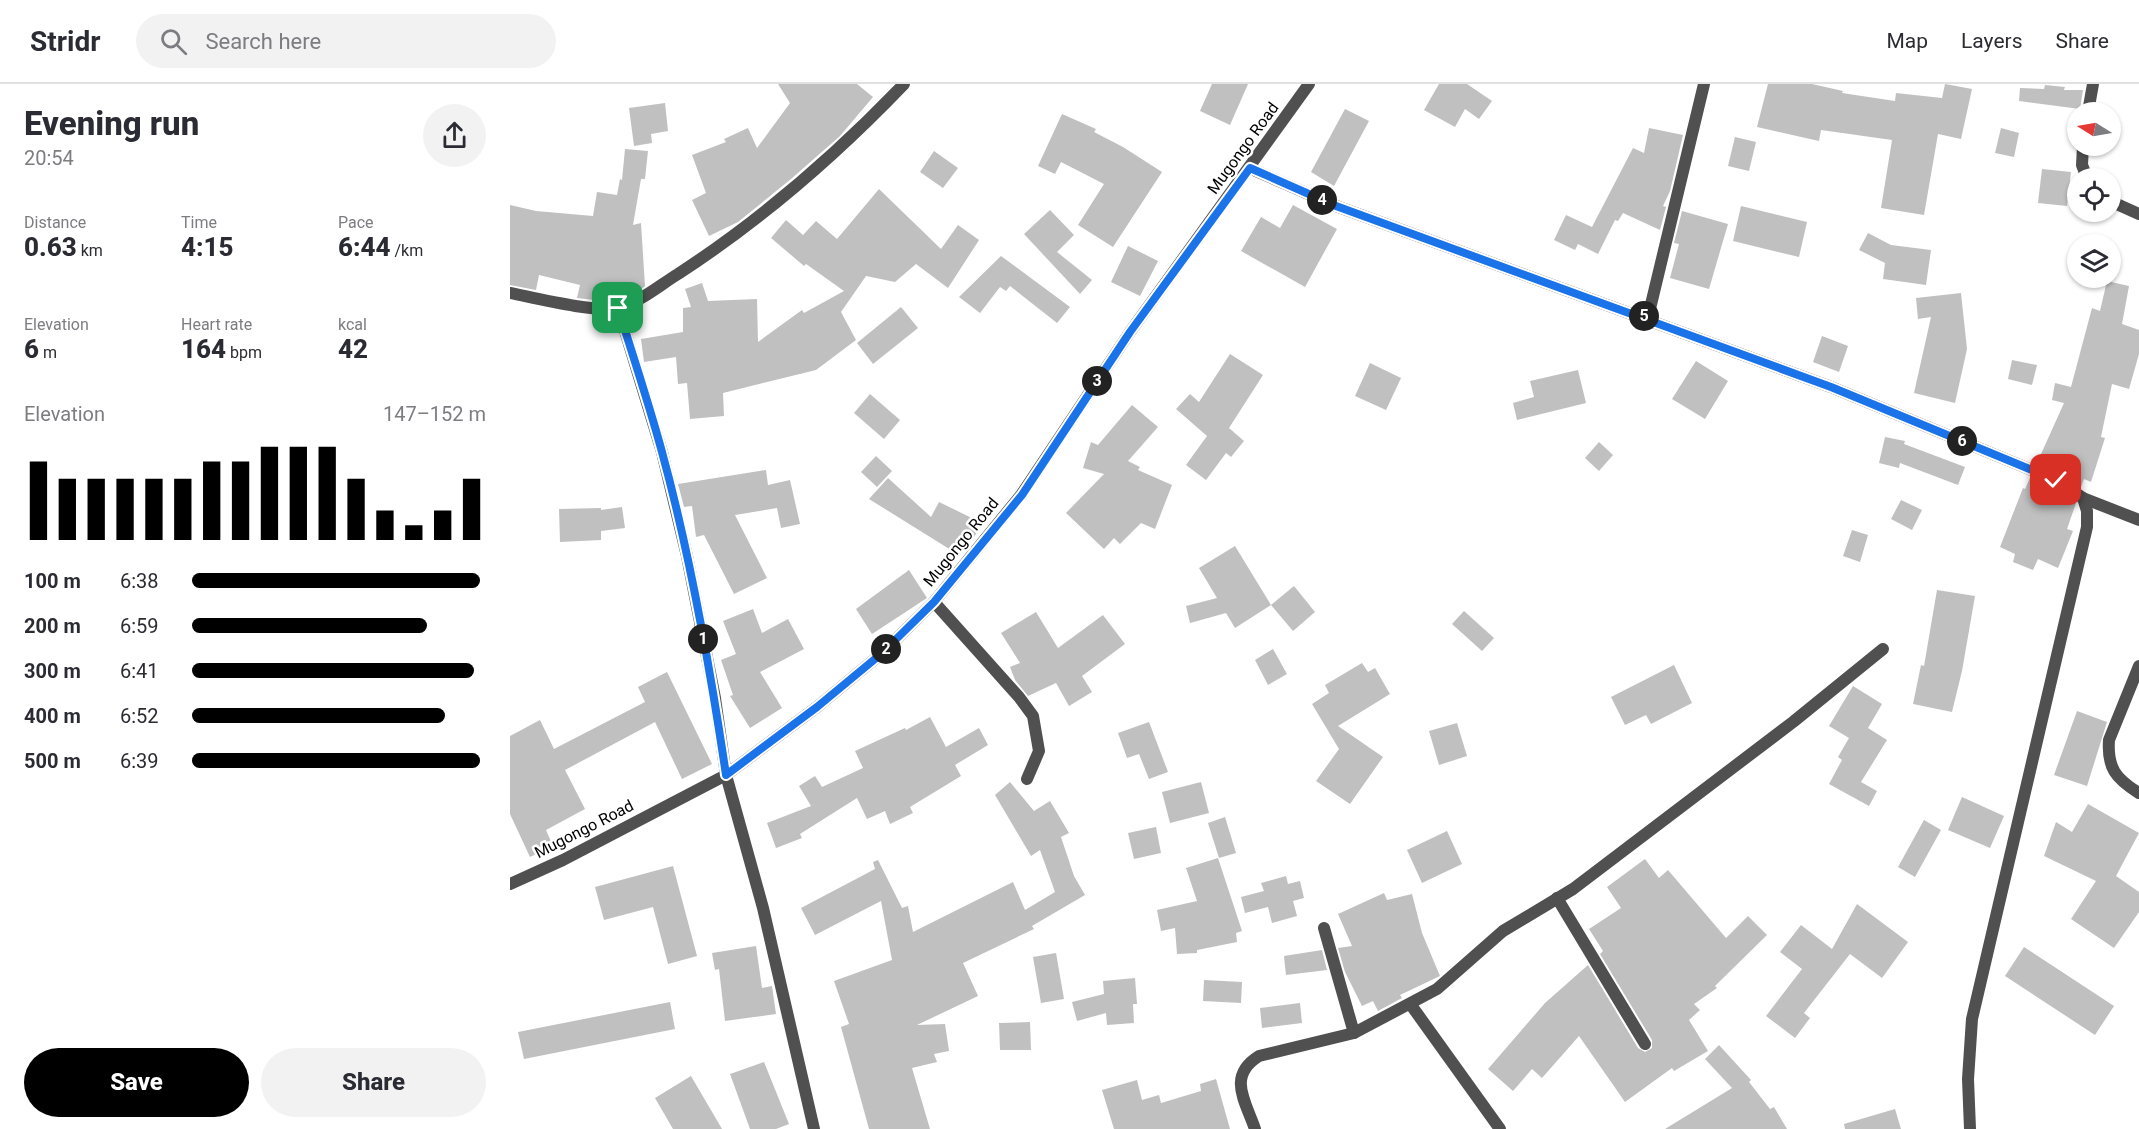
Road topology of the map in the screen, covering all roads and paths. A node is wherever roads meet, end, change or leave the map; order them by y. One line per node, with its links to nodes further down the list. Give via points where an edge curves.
1 (904, 84): 10 (street, via 857,133 754,221 652,291)
2 (1309, 84): 6 (street, Mugongo Road)
3 (1704, 84): 11 (street)
4 (2092, 84): 5 (street)
5 (2089, 102)
6 (1250, 168): 11 (street, via 1336,206); 14 (street, Mugongo Road, via 1130,332 1022,495)
7 (2121, 206): 8 (street)
8 (2139, 214)
9 (510, 293): 10 (street, via 576,306)
10 (618, 308): 17 (street, via 662,452 687,556)
11 (1647, 318): 12 (street, via 1974,446 2056,480)
12 (2083, 498): 13 (street); 29 (street, via 2087,527 1972,1019)
13 (2139, 520)
14 (934, 602): 17 (street, Mugongo Road, via 826,700); 18 (street, via 1033,716 1039,751)
15 (1883, 649): 21 (street, via 1793,722)
16 (2139, 666): 19 (street, via 2109,740 2108,753 2120,781)
17 (726, 775): 20 (street, Mugongo Road); 26 (street, via 763,908)
18 (1028, 779)
19 (2139, 793)
20 (510, 884)
21 (1557, 898): 23 (street, via 1503,931 1437,989); 25 (street)
22 (1324, 928): 24 (street)
23 (1411, 1005): 24 (street); 28 (street)
24 (1354, 1033): 27 (street, via 1259,1056 1248,1063 1240,1080)
25 (1645, 1044)
26 (814, 1129)
27 (1255, 1129)
28 (1500, 1129)
29 (1970, 1129)

